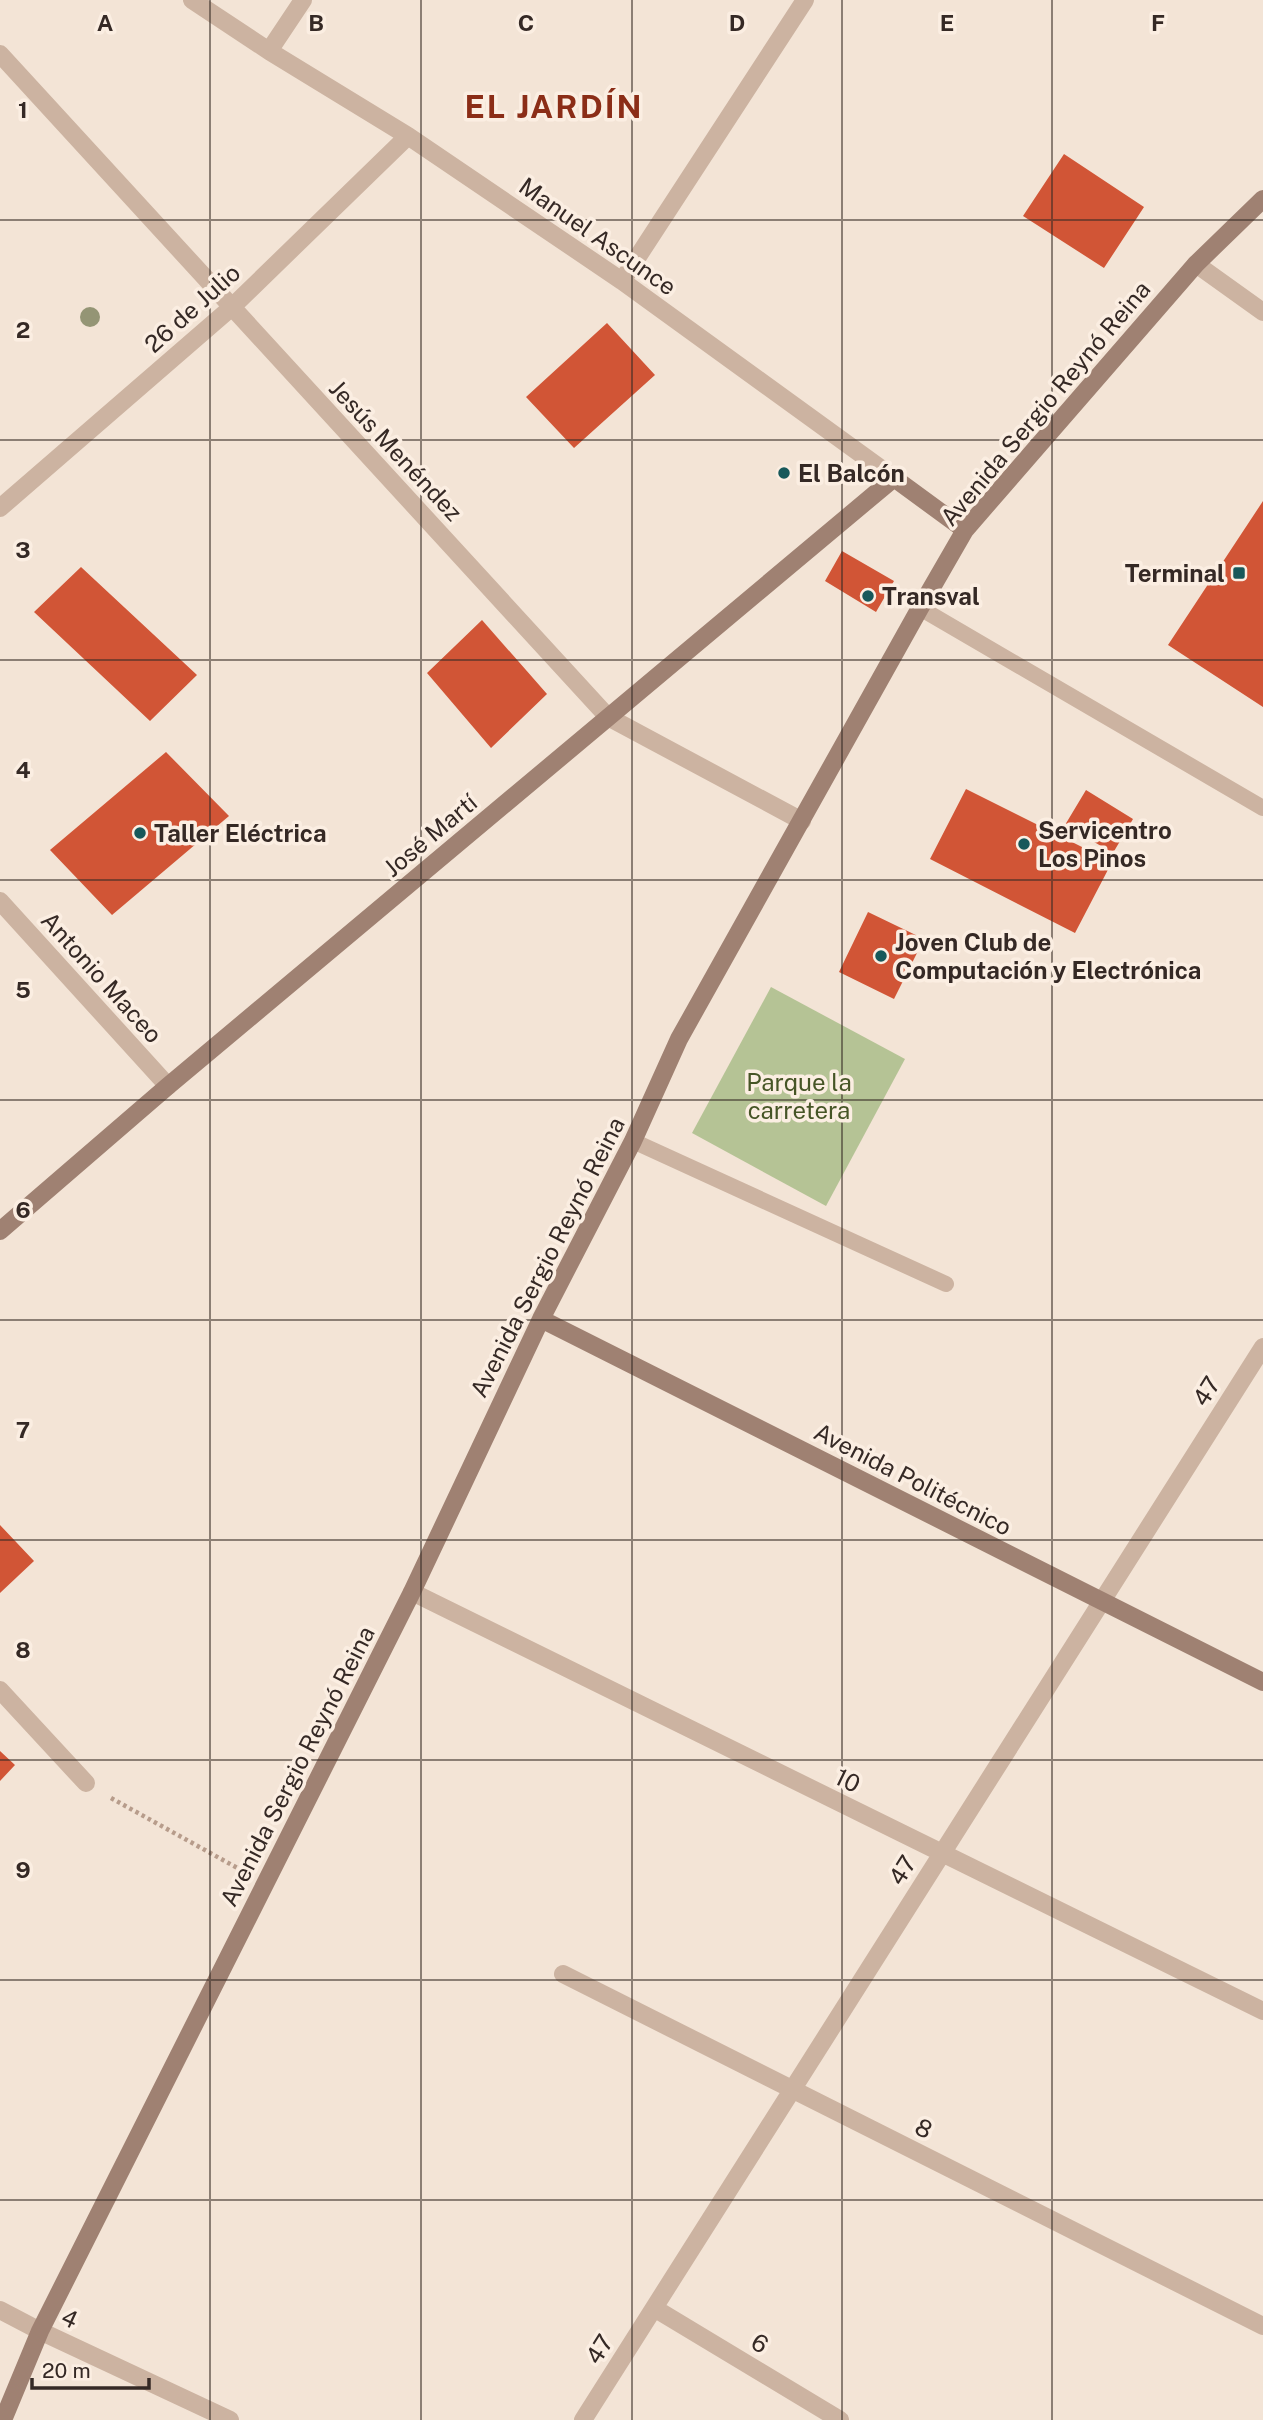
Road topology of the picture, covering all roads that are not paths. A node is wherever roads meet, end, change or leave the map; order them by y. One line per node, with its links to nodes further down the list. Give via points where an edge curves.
1 (192, 0): 4 (street, Manuel Ascunce)
2 (303, 0): 4 (street)
3 (805, 0): 9 (street)
4 (269, 51): 6 (street, Manuel Ascunce)
5 (0, 54): 10 (street, Jesús Menéndez)
6 (408, 136): 9 (street, Manuel Ascunce); 10 (street, 26 de Julio)
7 (1263, 199): 8 (main road, Avenida Sergio Reynó Reina)
8 (1196, 264): 11 (street); 14 (main road, Avenida Sergio Reynó Reina)
9 (622, 281): 12 (street, Manuel Ascunce)
10 (232, 307): 13 (street, 26 de Julio); 16 (street, Jesús Menéndez)
11 (1263, 312)
12 (894, 478): 14 (main road, Manuel Ascunce); 16 (main road, José Martí)
13 (0, 508)
14 (965, 530): 15 (main road, Avenida Sergio Reynó Reina)
15 (920, 608): 17 (lane); 18 (main road, Avenida Sergio Reynó Reina)
16 (608, 717): 18 (street, Jesús Menéndez); 20 (main road, José Martí)
17 (1263, 808)
18 (802, 821): 21 (main road, Avenida Sergio Reynó Reina, via 679,1040)
19 (0, 901): 20 (street, Antonio Maceo)
20 (168, 1086): 22 (main road, José Martí)
21 (634, 1141): 23 (lane); 24 (main road, Avenida Sergio Reynó Reina)
22 (0, 1231)
23 (946, 1284)
24 (541, 1319): 26 (main road, Avenida Sergio Reynó Reina); 27 (main road, Avenida Politécnico)
25 (1263, 1347): 27 (street, 47)
26 (412, 1592): 31 (street, 10); 38 (main road, Avenida Sergio Reynó Reina)
27 (1102, 1601): 28 (main road, Avenida Politécnico); 31 (street, 47)
28 (1263, 1682)
29 (0, 1690): 30 (street)
30 (86, 1783)
31 (942, 1853): 33 (street, 10); 34 (street, 47)
32 (564, 1974): 34 (street, 8)
33 (1263, 2011)
34 (793, 2089): 35 (street, 47); 37 (street, 8)
35 (654, 2308): 41 (street, 47); 42 (street, 6)
36 (0, 2310): 38 (street, 4)
37 (1263, 2326)
38 (40, 2331): 39 (main road, Avenida Sergio Reynó Reina); 40 (street, 4)
39 (3, 2420)
40 (230, 2420)
41 (583, 2420)
42 (840, 2420)

